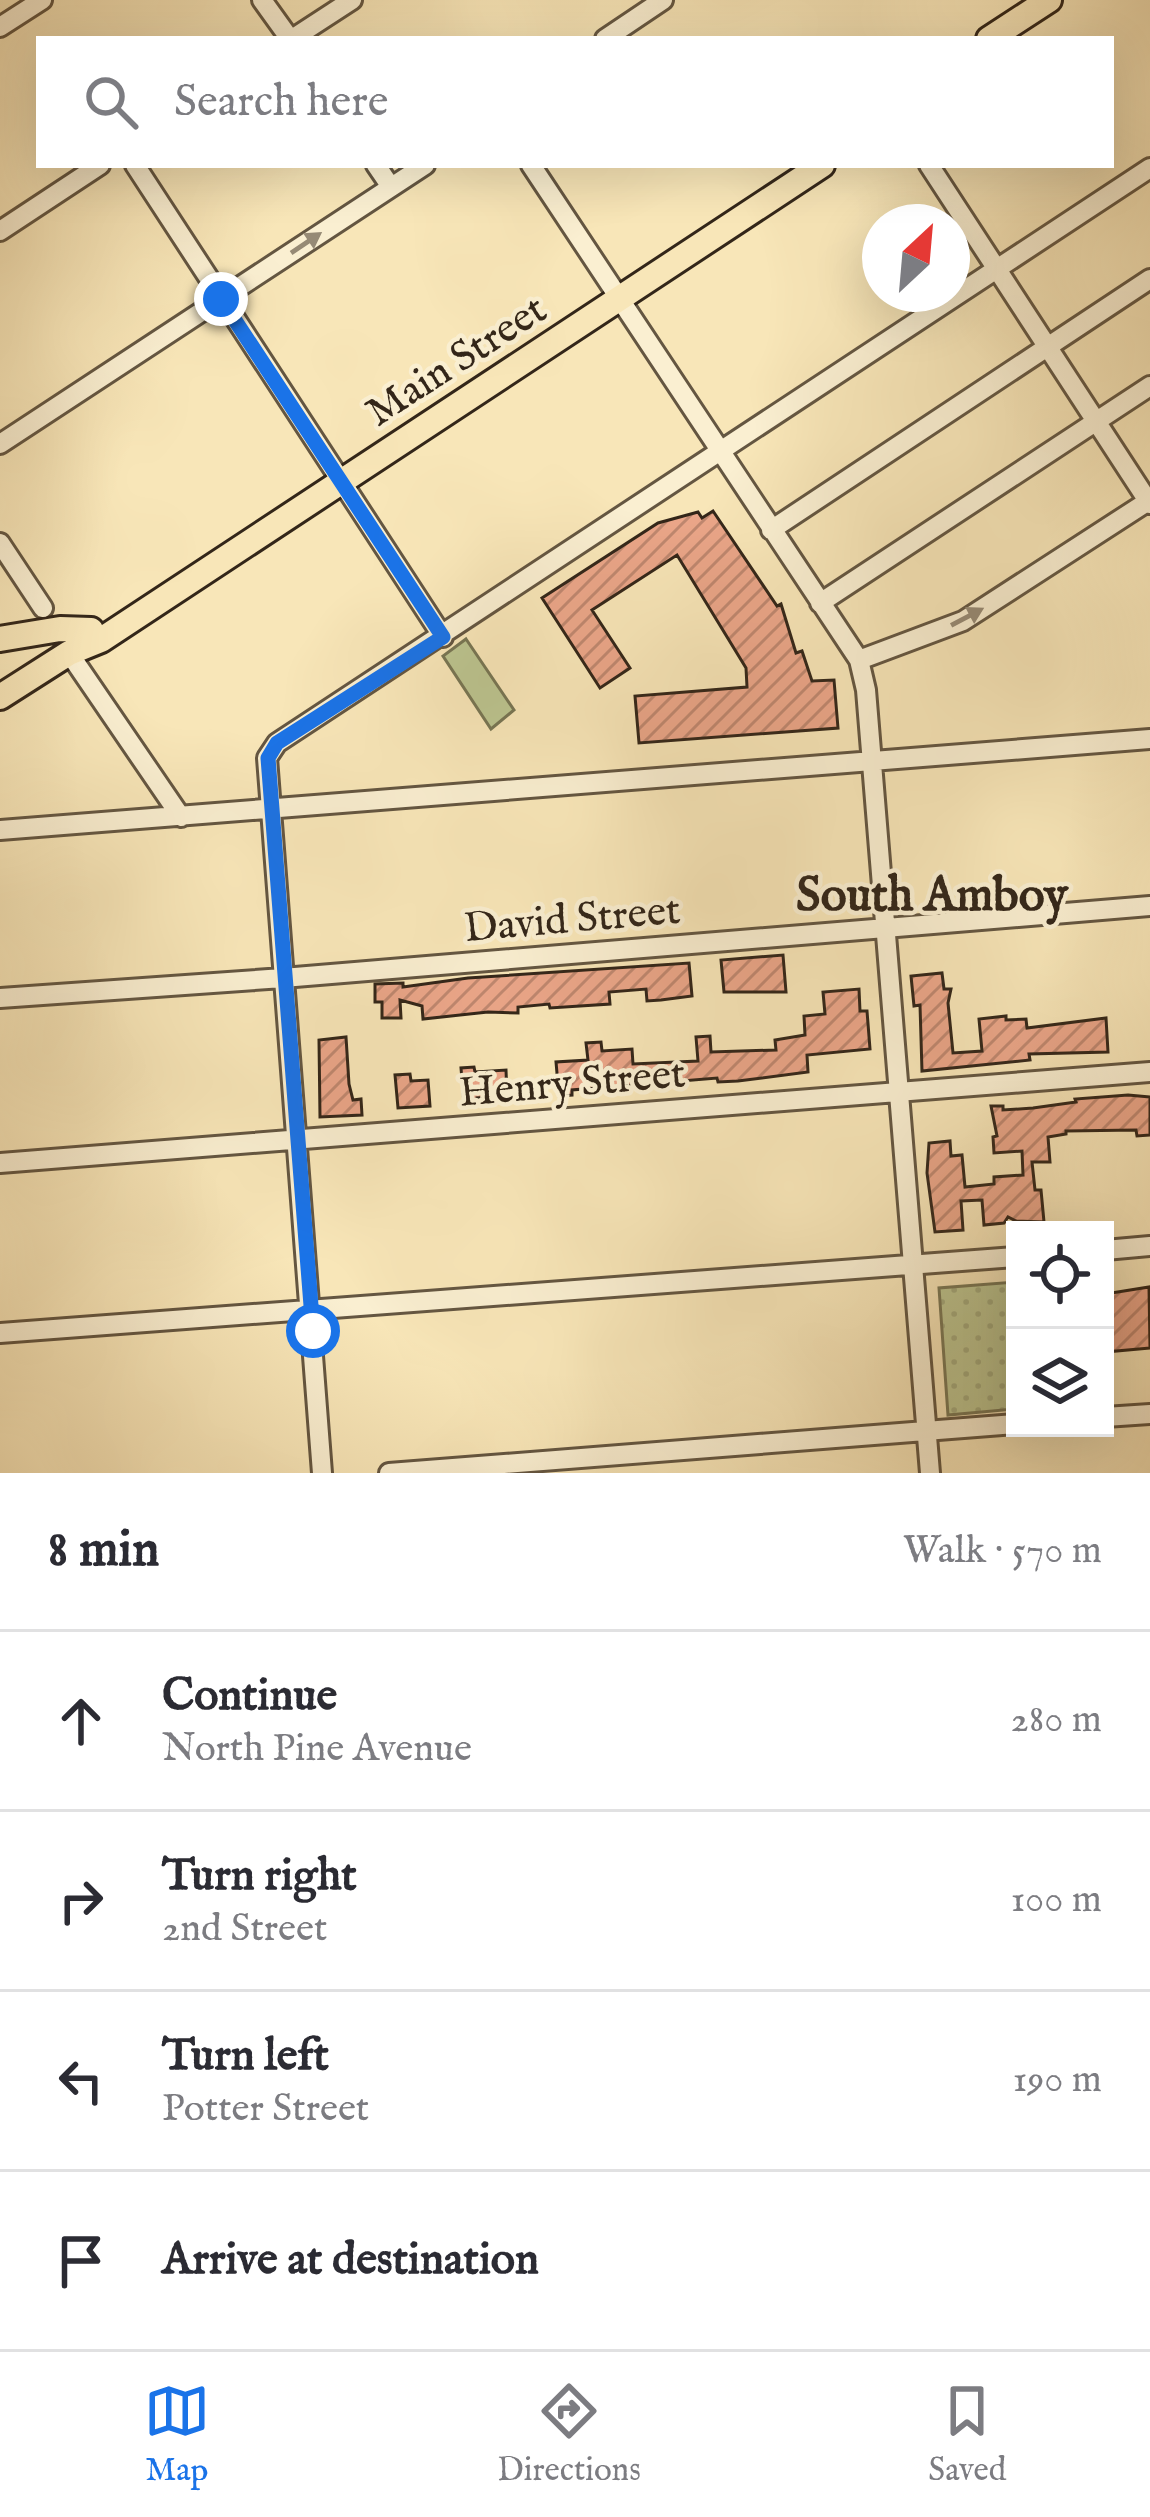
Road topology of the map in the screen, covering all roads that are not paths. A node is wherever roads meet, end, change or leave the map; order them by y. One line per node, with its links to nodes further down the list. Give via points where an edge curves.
1 (43, 0): 7 (street)
2 (262, 0): 8 (street)
3 (352, 0): 9 (street)
4 (663, 0): 10 (street)
5 (1048, 0): 11 (main road)
6 (1072, 0): 12 (main road)
7 (0, 27)
8 (289, 36)
9 (296, 36)
10 (609, 36)
11 (994, 36)
12 (1018, 36)
13 (95, 168): 23 (street)
14 (137, 168): 27 (street)
15 (378, 168): 22 (street)
16 (420, 168): 22 (street)
17 (533, 168): 26 (street)
18 (793, 168): 26 (main road, Main Street)
19 (817, 168): 26 (main road, Main Street)
20 (931, 168): 24 (street)
21 (1150, 168): 24 (street)
22 (391, 187): 27 (street, one-way to 22)
23 (0, 231)
24 (998, 270): 28 (street); 32 (street)
25 (1150, 279): 28 (street)
26 (616, 293): 32 (street); 33 (main road, Main Street)
27 (221, 299): 31 (street); 33 (street)
28 (1048, 348): 30 (street); 35 (street)
29 (1150, 386): 30 (street)
30 (1095, 422): 34 (street); 37 (street)
31 (0, 444)
32 (721, 452): 35 (street); 41 (street)
33 (339, 475): 39 (main road, Main Street); 41 (street); 43 (main road, Main Street, via 101,640)
34 (1149, 502): 44 (street, one-way to 34, via 963,621)
35 (771, 530): 37 (street)
36 (0, 543): 38 (street)
37 (820, 604): 44 (street)
38 (43, 608)
39 (91, 630): 40 (main road); 43 (main road, Main Street)
40 (39, 635): 42 (main road); 43 (main road)
41 (443, 637): 48 (street, via 277,743 268,758)
42 (0, 639)
43 (69, 653): 45 (main road, Main Street); 49 (street)
44 (859, 660): 47 (street)
45 (0, 698)
46 (1150, 739): 47 (street)
47 (872, 761): 48 (street); 52 (street)
48 (271, 809): 49 (street); 53 (street)
49 (181, 817): 50 (street)
50 (0, 830)
51 (1150, 906): 52 (street, David Street)
52 (884, 926): 53 (street, David Street); 56 (street)
53 (283, 978): 54 (street, David Street); 57 (street)
54 (0, 998)
55 (1150, 1072): 56 (street, Henry Street)
56 (898, 1091): 57 (street, Henry Street); 62 (street)
57 (298, 1139): 58 (street, Henry Street); 63 (street)
58 (0, 1163)
59 (1150, 1246): 60 (street)
60 (1114, 1249)
61 (1006, 1258): 62 (street)
62 (916, 1264): 63 (street); 68 (street)
63 (311, 1310): 64 (street); 69 (street)
64 (0, 1333)
65 (1150, 1414): 66 (street)
66 (1114, 1416)
67 (1006, 1425): 68 (street)
68 (927, 1431): 70 (street); 71 (street)
69 (322, 1473)
70 (389, 1473)
71 (930, 1473)

